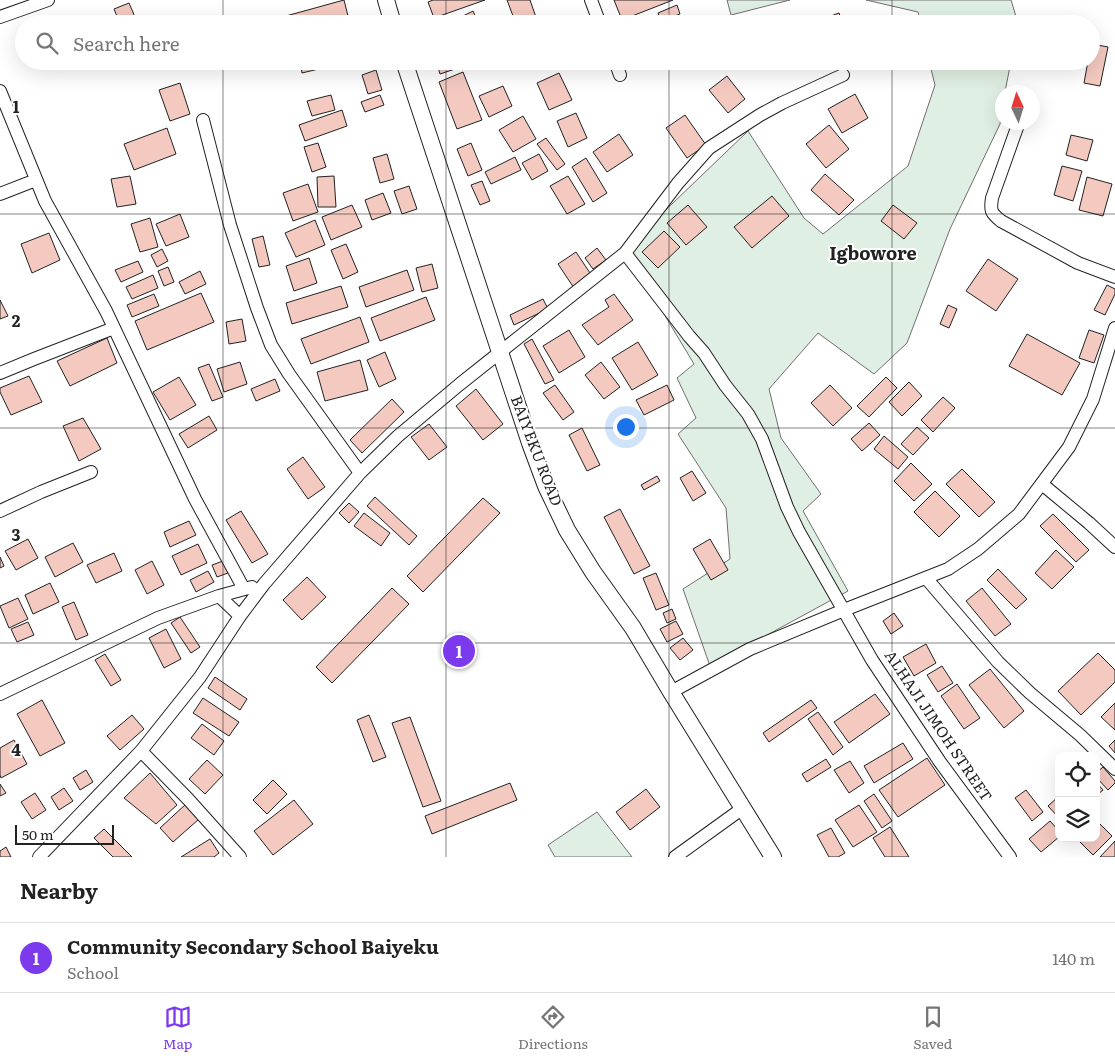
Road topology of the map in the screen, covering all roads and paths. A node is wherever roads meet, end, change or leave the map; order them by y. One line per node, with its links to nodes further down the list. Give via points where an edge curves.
1 (48, 0): 6 (street)
2 (386, 0): 4 (main road)
3 (591, 0): 5 (street)
4 (390, 15)
5 (597, 15)
6 (0, 18)
7 (407, 70): 20 (main road, BAIYEKU ROAD)
8 (618, 70): 9 (street)
9 (620, 75)
10 (843, 75): 16 (street, via 775,107 709,148)
11 (0, 91): 14 (street)
12 (203, 120): 23 (street, via 230,225 271,345 288,374)
13 (1016, 130): 17 (street, via 992,198 992,215 1078,263)
14 (36, 180): 15 (street); 18 (street)
15 (0, 194)
16 (625, 252): 20 (street); 31 (street, ALHAJI JIMOH STREET, via 748,414 762,439 787,507)
17 (1115, 277)
18 (114, 328): 21 (street); 29 (street, via 195,499)
19 (1115, 328): 24 (street, via 1093,399 1069,446)
20 (501, 353): 23 (street, via 398,436); 33 (main road, BAIYEKU ROAD, via 546,486 567,530 633,628)
21 (0, 373)
22 (90, 472): 25 (street)
23 (360, 473): 28 (street)
24 (1042, 484): 26 (street); 27 (street, via 1019,514 978,549 948,570)
25 (0, 511)
26 (1115, 547)
27 (926, 578): 31 (street); 36 (street, via 998,662)
28 (264, 584): 29 (street); 32 (street)
29 (244, 589): 30 (street)
30 (219, 596): 32 (street); 34 (street, via 158,618)
31 (844, 610): 33 (street, via 750,649); 42 (street, ALHAJI JIMOH STREET, via 872,660 940,762)
32 (240, 616): 35 (street, via 200,677)
33 (671, 692): 37 (main road, BAIYEKU ROAD)
34 (0, 694)
35 (141, 751): 38 (street); 39 (street)
36 (1115, 769)
37 (742, 808): 40 (street); 41 (main road, BAIYEKU ROAD)
38 (39, 857)
39 (240, 857)
40 (676, 857)
41 (773, 857)
42 (1010, 857)

